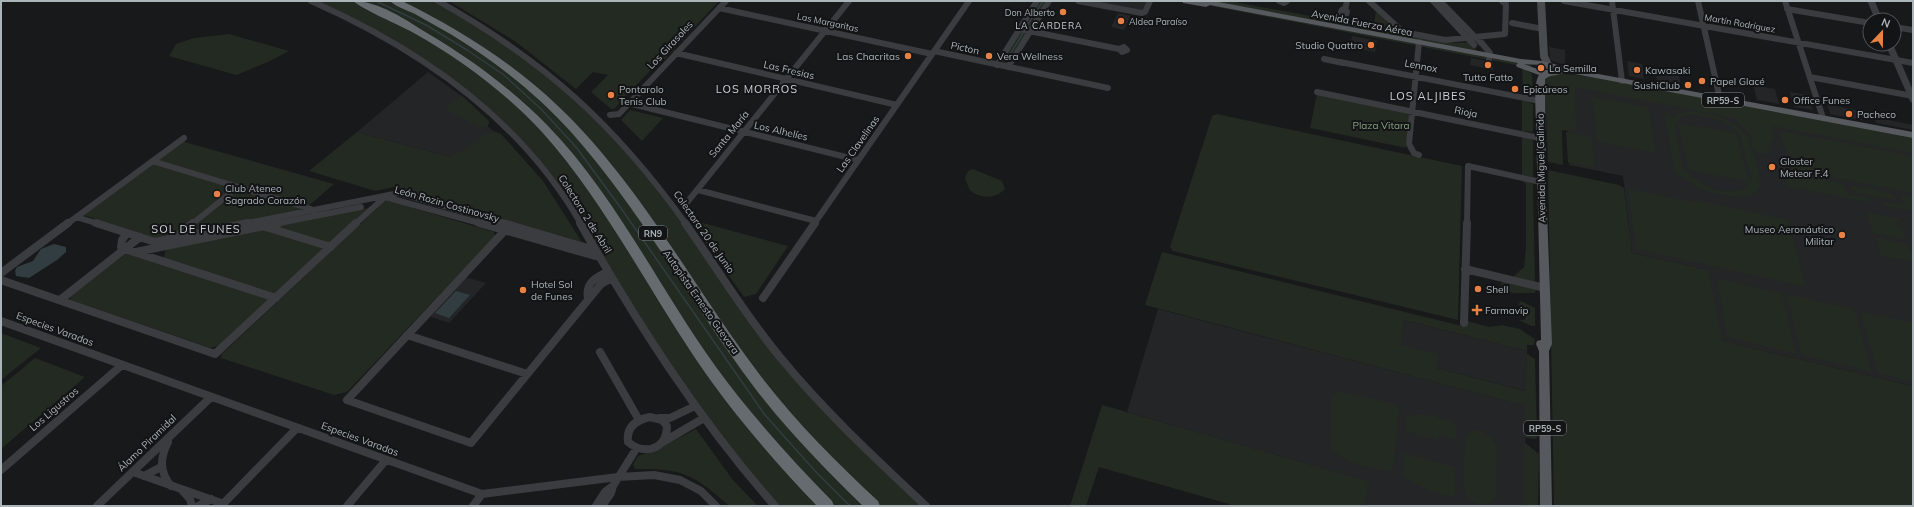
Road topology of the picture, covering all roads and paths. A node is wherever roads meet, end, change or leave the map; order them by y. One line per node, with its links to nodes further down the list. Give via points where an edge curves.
1 (311, 1): 97 (street, Colectora 2 de Abril, via 396,42 460,86 527,150 556,185)
2 (358, 1): 147 (highway, RN9, via 406,24 453,52 511,98 544,129 603,202 697,351 729,395 787,464)
3 (395, 1): 148 (highway, Autopista Ernesto Guevara / RN9, via 478,48 528,85 574,129 623,189 758,382 786,417 837,472)
4 (438, 1): 149 (street, Colectora 20 de Junio, via 499,36 534,61 582,101 608,127 658,185 748,316 784,362 821,405)
5 (726, 1): 27 (street, Los Girasoles)
6 (850, 1): 40 (street, Santa María)
7 (969, 1): 47 (street, Las Clavelinas)
8 (1037, 1): 36 (street)
9 (1049, 1): 41 (street)
10 (1078, 1): 11 (street, via 1144,13)
11 (1150, 1)
12 (1186, 1): 33 (main road, Avenida Fuerza Aérea)
13 (1201, 1): 33 (main road, Avenida Fuerza Aérea)
14 (1279, 1): 15 (street)
15 (1287, 1)
16 (1347, 1): 29 (street)
17 (1369, 1): 44 (street, via 1404,32)
18 (1433, 1): 44 (street)
19 (1440, 1): 44 (street)
20 (1502, 1): 44 (street, via 1506,4 1505,34)
21 (1541, 1): 38 (main road)
22 (1564, 1): 30 (street, Martín Rodríguez)
23 (1612, 1): 30 (street)
24 (1698, 1): 35 (street)
25 (1785, 1): 28 (street)
26 (1871, 1): 31 (street)
27 (719, 8): 40 (street, Las Margaritas); 48 (street, Los Girasoles)
28 (1787, 9): 32 (street); 42 (street)
29 (1345, 10)
30 (1613, 10): 35 (street, Martín Rodríguez); 61 (street)
31 (1876, 12)
32 (1862, 21)
33 (1307, 22): 43 (main road, Avenida Fuerza Aérea)
34 (1512, 23): 38 (street)
35 (1703, 26): 42 (street, Martín Rodríguez); 66 (street)
36 (1020, 28): 41 (street); 54 (street)
37 (1902, 28): 39 (street)
38 (1543, 29): 49 (main road)
39 (1913, 30)
40 (825, 31): 47 (street, Las Margaritas); 60 (street, Santa María)
41 (1031, 31): 45 (street); 56 (street)
42 (1799, 42): 52 (street, Martín Rodríguez); 59 (street)
43 (1419, 43): 44 (main road, Avenida Fuerza Aérea); 58 (street)
44 (1476, 45): 50 (main road, Avenida Fuerza Aérea); 50 (street)
45 (1119, 49)
46 (1892, 52): 52 (street)
47 (933, 53): 54 (street, Picton); 69 (street, Las Clavelinas)
48 (676, 54): 60 (street, Las Fresias); 68 (street, Los Girasoles)
49 (1544, 56): 55 (main road); 57 (main road)
50 (1490, 57): 55 (main road, Avenida Fuerza Aérea)
51 (1324, 59): 58 (street, Lennox)
52 (1896, 60): 53 (street, Martín Rodríguez); 65 (street)
53 (1913, 63)
54 (997, 64): 56 (street, Picton)
55 (1534, 66): 57 (main road, Avenida Fuerza Aérea); 63 (main road, Avenida Miguel Galindo / RP59-S, via 1536,85)
56 (1008, 67): 62 (street, Picton)
57 (1548, 69): 61 (main road, Avenida Fuerza Aérea / RP59-S); 63 (main road, Avenida Miguel Galindo / RP59-S, via 1541,78)
58 (1416, 77): 67 (street, Lennox); 70 (street)
59 (1810, 77): 65 (street); 72 (street)
60 (786, 79): 69 (street, Las Fresias); 73 (street, Santa María)
61 (1622, 81): 66 (main road, Avenida Fuerza Aérea / RP59-S)
62 (1108, 88)
63 (1540, 91): 67 (main road, Avenida Miguel Galindo / RP59-S)
64 (1317, 92): 70 (street, Rioja)
65 (1912, 97)
66 (1720, 99): 72 (main road, Avenida Fuerza Aérea / RP59-S)
67 (1540, 101): 76 (main road, Avenida Miguel Galindo / RP59-S)
68 (628, 104): 71 (street, Los Girasoles, via 619,114); 73 (street, Los Alhelíes)
69 (897, 105): 78 (street, Las Clavelinas)
70 (1412, 112): 76 (street, Rioja); 77 (street, via 1409,144 1414,153)
71 (610, 115)
72 (1823, 118): 74 (main road, Avenida Fuerza Aérea / RP59-S)
73 (743, 133): 78 (street, Los Alhelíes); 82 (street, Santa María)
74 (1913, 135)
75 (184, 138): 79 (street)
76 (1540, 138): 80 (main road, Avenida Miguel Galindo / RP59-S)
77 (1419, 155)
78 (858, 160): 88 (street, Las Clavelinas)
79 (152, 161): 81 (street); 87 (street)
80 (1541, 182): 101 (street, via 1468,166); 105 (main road, Avenida Miguel Galindo / RP59-S, via 1540,258)
81 (238, 187): 86 (street, via 311,209); 93 (street)
82 (698, 190): 85 (street, Santa María); 88 (street)
83 (385, 197): 84 (street); 86 (street, León Rozin Costinovsky); 90 (street, León Rozin Costinovsky, via 399,193)
84 (378, 203): 86 (street); 95 (street)
85 (685, 206)
86 (313, 214): 89 (street)
87 (76, 217): 91 (street); 102 (street)
88 (816, 221): 108 (street, Las Clavelinas)
89 (265, 223): 93 (street); 95 (street)
90 (507, 228): 97 (street, León Rozin Costinovsky); 99 (street, León Rozin Costinovsky); 112 (street)
91 (127, 233): 92 (street); 96 (street, via 121,243 121,247)
92 (140, 237): 93 (street, via 156,242); 96 (street)
93 (173, 242): 94 (street)
94 (163, 247): 98 (street); 100 (street)
95 (331, 247): 107 (street)
96 (125, 249): 98 (street); 109 (street)
97 (595, 250): 99 (street, Colectora 2 de Abril)
98 (136, 252): 100 (street)
99 (599, 257): 103 (street, Colectora 2 de Abril)
100 (159, 260): 107 (street)
101 (1465, 269): 105 (street); 111 (street)
102 (1, 272)
103 (610, 275): 106 (street); 106 (street, via 597,276 588,287); 117 (street, Colectora 2 de Abril)
104 (1, 280): 109 (street)
105 (1543, 287): 150 (main road, Avenida Miguel Galindo / RP59-S, via 1541,343 1544,351)
106 (587, 296): 115 (street)
107 (276, 298): 109 (street, via 215,354)
108 (763, 298)
109 (60, 300)
110 (1, 321): 114 (street, Especies Varadas)
111 (1464, 323)
112 (407, 335): 115 (street); 115 (street, via 347,400 471,443)
113 (600, 352): 120 (street)
114 (122, 365): 116 (street, Especies Varadas); 128 (street, Los Ligustros)
115 (527, 374)
116 (211, 397): 121 (street, Especies Varadas); 122 (street, Álamo Piramidal)
117 (695, 406): 118 (street, via 670,418); 119 (street, Colectora 2 de Abril)
118 (660, 418): 120 (street, via 650,416); 123 (street, via 668,426 667,437)
119 (704, 418): 123 (street); 146 (street, Colectora 2 de Abril, via 746,475)
120 (639, 420): 124 (street, via 630,428 627,438)
121 (297, 428): 126 (street, Especies Varadas); 137 (street)
122 (170, 436): 125 (street, Álamo Piramidal); 127 (street)
123 (663, 442): 124 (street, via 650,450)
124 (636, 449): 131 (street)
125 (146, 459): 127 (street); 129 (street, Álamo Piramidal)
126 (386, 460): 135 (street, Especies Varadas); 141 (street)
127 (161, 463): 130 (street, via 150,475); 132 (street, via 164,478)
128 (1, 470)
129 (133, 472): 130 (street); 138 (street, Álamo Piramidal)
130 (144, 476): 132 (street)
131 (618, 477): 133 (street); 135 (street, Especies Varadas); 145 (street, Especies Varadas, via 654,475 680,480 701,491)
132 (172, 486): 134 (street)
133 (613, 486): 143 (street, via 605,492); 144 (street)
134 (182, 490): 136 (street); 139 (street, via 190,499)
135 (482, 494): 142 (street)
136 (211, 499): 137 (street); 140 (street)
137 (222, 505)
138 (97, 506)
139 (192, 506)
140 (198, 506)
141 (347, 506)
142 (473, 506)
143 (596, 506)
144 (602, 506)
145 (716, 506)
146 (774, 506)
147 (827, 506)
148 (873, 506)
149 (926, 506)
150 (1546, 506)

